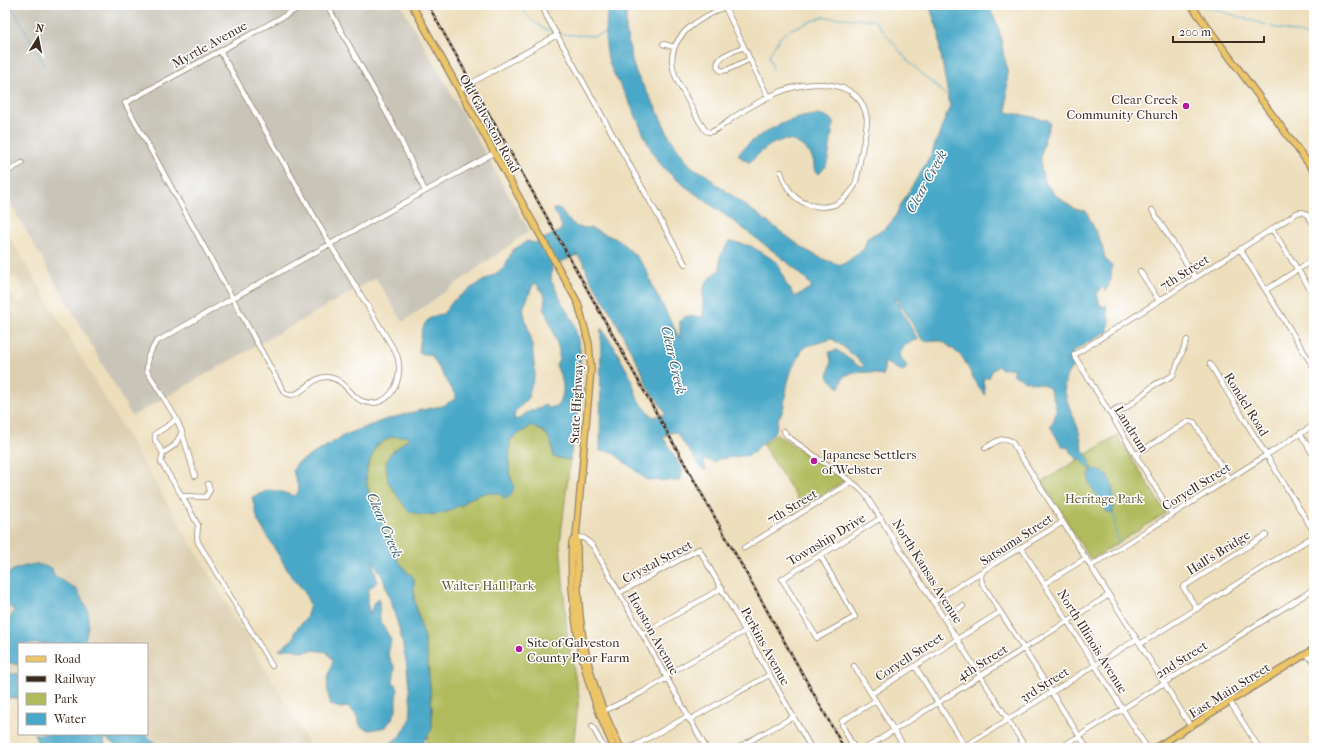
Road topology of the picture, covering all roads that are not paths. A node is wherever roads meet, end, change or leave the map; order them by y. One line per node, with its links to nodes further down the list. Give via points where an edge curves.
1 (304, 5): 11 (street, Myrtle Avenue)
2 (327, 5): 20 (street, via 395,128)
3 (412, 5): 13 (main road, Old Galveston Road)
4 (542, 5): 7 (street)
5 (1191, 5): 17 (main road)
6 (726, 6): 9 (street, via 691,26 681,34); 10 (street)
7 (557, 35): 13 (street); 28 (street)
8 (663, 44): 9 (street)
9 (674, 47): 14 (street, via 673,68 678,82 704,129 709,132)
10 (744, 47): 12 (street); 12 (street, via 720,58 718,68 721,71 727,70)
11 (220, 50): 24 (street); 34 (street, Myrtle Avenue, via 125,103)
12 (750, 59): 14 (street)
13 (459, 90): 15 (main road, Old Galveston Road)
14 (768, 97): 18 (street, via 791,87 826,84 854,94 861,102 866,115 856,180 844,199 823,207 809,205 790,192)
15 (494, 153): 20 (street); 26 (main road, Old Galveston Road)
16 (22, 163): 19 (street)
17 (1314, 171)
18 (781, 172)
19 (5, 173)
20 (425, 191): 24 (street)
21 (1152, 210): 31 (street)
22 (1314, 225): 23 (street, 7th Street, via 1306,214 1299,212)
23 (1272, 228): 25 (street, 7th Street); 29 (street)
24 (330, 244): 34 (street); 34 (street, via 398,357 398,381 383,400 363,401 340,381 328,377 315,380 296,394 286,393)
25 (1240, 249): 31 (street, 7th Street); 32 (street)
26 (549, 252): 61 (main road, State Highway 3, via 578,303 589,344 591,369)
27 (1314, 259): 29 (street)
28 (685, 264)
29 (1298, 269): 32 (street); 33 (street)
30 (1140, 271): 35 (street)
31 (1195, 277): 35 (street, 7th Street)
32 (1266, 290): 39 (street)
33 (1314, 296)
34 (234, 298): 41 (street, via 156,342 148,356 147,371)
35 (1159, 301): 37 (street, 7th Street)
36 (1187, 340): 40 (street, via 1173,376 1154,385 1125,407 1116,408)
37 (1074, 355): 40 (street, Landrum)
38 (1210, 364): 49 (street, Rondel Road)
39 (1314, 368)
40 (1111, 415): 48 (street, Landrum)
41 (176, 418): 44 (street); 47 (street, via 155,434 155,440)
42 (1314, 425): 45 (street, Coryell Street)
43 (784, 431): 53 (street, North Kansas Avenue, via 787,436)
44 (182, 432): 47 (street, via 175,445); 51 (street)
45 (1300, 433): 49 (street, Coryell Street); 50 (street)
46 (985, 448): 58 (street, via 1001,439 1012,442)
47 (163, 453): 55 (street, via 161,462)
48 (1135, 455): 52 (street, via 1191,421); 56 (street, Landrum)
49 (1266, 455): 52 (street, Coryell Street); 59 (street, Rondel Road)
50 (1314, 456)
51 (195, 476)
52 (1228, 479): 56 (street, Coryell Street)
53 (851, 481): 57 (street, North Kansas Avenue, via 865,494); 64 (street, 7th Street)
54 (208, 484): 55 (street, via 210,490 206,497)
55 (182, 496): 90 (street, via 198,525 198,542)
56 (1172, 514): 68 (street, Coryell Street)
57 (881, 518): 66 (street, Township Drive); 75 (street, North Kansas Avenue)
58 (1063, 522): 63 (street, Satsuma Street); 67 (street)
59 (1314, 532)
60 (1266, 535): 77 (street, Hall's Bridge, via 1183,587)
61 (576, 536): 73 (street, Houston Avenue, via 584,538 593,546); 103 (main road, State Highway 3, via 581,626)
62 (1314, 536): 77 (street)
63 (1021, 547): 69 (street, Satsuma Street); 70 (street, North Illinois Avenue)
64 (744, 548)
65 (703, 554): 71 (street, Perkins Avenue); 73 (street, Crystal Street, via 699,549 692,552)
66 (820, 555): 66 (street, Township Drive, via 782,579 817,638 855,617)
67 (1086, 558): 68 (street); 70 (street)
68 (1091, 566): 74 (street)
69 (982, 574): 75 (street, Satsuma Street); 78 (street, via 982,583)
70 (1044, 584): 80 (street, North Illinois Avenue)
71 (722, 588): 81 (street, Perkins Avenue); 82 (street)
72 (1314, 589): 96 (street, 2nd Street)
73 (619, 593): 82 (street, Houston Avenue)
74 (1109, 595): 80 (street, 4th Street); 84 (street)
75 (933, 602): 79 (street, North Kansas Avenue)
76 (963, 606): 79 (street)
77 (1197, 609): 85 (street)
78 (1000, 612): 83 (street, Coryell Street); 86 (street)
79 (944, 618): 83 (street, North Kansas Avenue)
80 (1068, 621): 86 (street, 4th Street); 89 (street, North Illinois Avenue)
81 (745, 631): 93 (street, Perkins Avenue); 95 (street, via 668,674)
82 (642, 634): 95 (street, Houston Avenue)
83 (957, 639): 92 (street, Coryell Street); 94 (street, North Kansas Avenue)
84 (1137, 639): 85 (street); 89 (street, 3rd Street)
85 (1140, 644): 96 (street)
86 (1024, 649): 94 (street, 4th Street); 97 (street)
87 (1311, 652): 88 (street); 100 (main road, East Main Street)
88 (1314, 664)
89 (1095, 665): 97 (street, 3rd Street); 102 (street, North Illinois Avenue)
90 (272, 666)
91 (854, 666): 98 (street)
92 (915, 666): 98 (street, Coryell Street); 101 (street)
93 (770, 674): 104 (street, Perkins Avenue); 105 (street)
94 (981, 676): 101 (street, 4th Street); 106 (street, North Kansas Avenue)
95 (667, 678): 103 (street); 105 (street, Houston Avenue)
96 (1164, 682): 102 (street, 2nd Street); 108 (street)
97 (1052, 692): 106 (street, 3rd Street); 110 (street)
98 (871, 694): 99 (street)
99 (875, 701): 109 (street); 119 (street, Coryell Street, via 841,723)
100 (1230, 702): 108 (main road, East Main Street); 127 (street)
101 (938, 703): 109 (street, 4th Street); 111 (street)
102 (1122, 709): 110 (street, 2nd Street); 125 (street, North Illinois Avenue)
103 (601, 713): 113 (main road, State Highway 3); 114 (main road, State Highway 3)
104 (793, 717): 117 (street); 118 (street, Perkins Avenue)
105 (689, 718): 115 (street); 116 (street, Houston Avenue)
106 (1008, 719): 111 (street, 3rd Street); 122 (street, North Kansas Avenue)
107 (592, 726): 112 (street)
108 (1191, 726): 126 (main road, East Main Street)
109 (894, 731): 120 (street, 4th Street); 121 (street)
110 (1079, 736): 123 (street, 2nd Street); 124 (street)
111 (964, 747)
112 (604, 748)
113 (614, 748)
114 (621, 748)
115 (628, 748)
116 (706, 748)
117 (737, 748)
118 (811, 748)
119 (854, 748)
120 (866, 748)
121 (905, 748)
122 (1026, 748)
123 (1060, 748)
124 (1087, 748)
125 (1146, 748)
126 (1155, 748)
127 (1259, 748)

